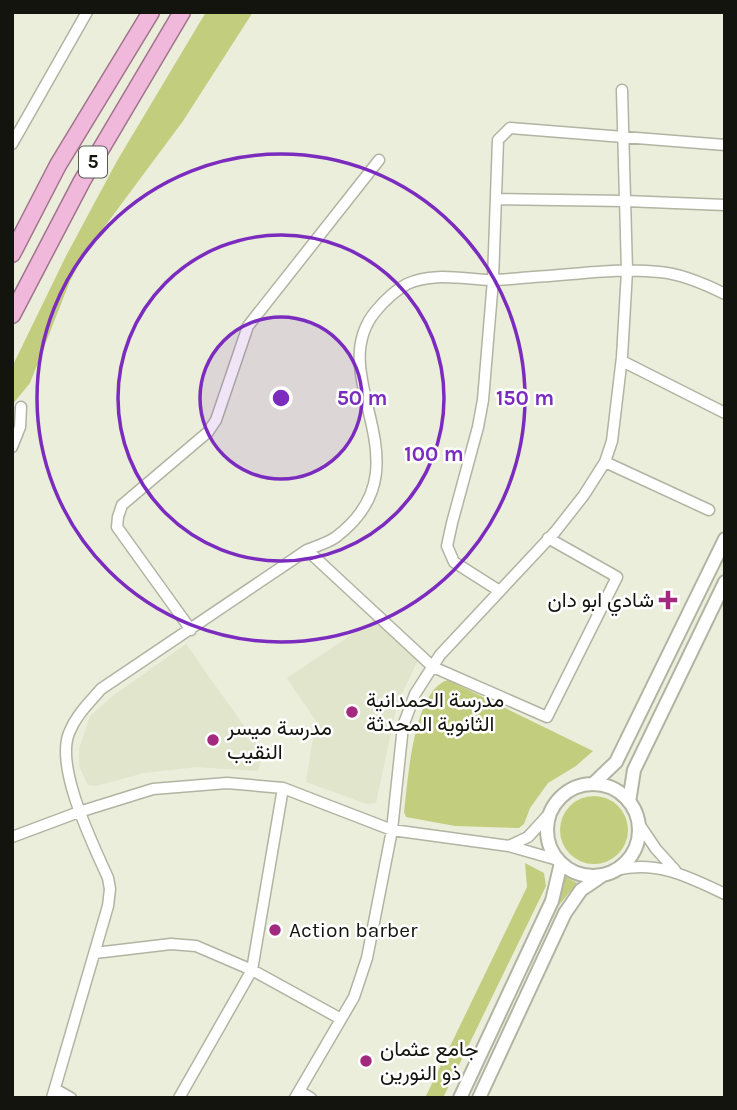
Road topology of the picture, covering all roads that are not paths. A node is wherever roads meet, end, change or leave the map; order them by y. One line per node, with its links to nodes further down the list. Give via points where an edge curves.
1 (87, 12): 6 (street)
2 (152, 12): 12 (highway, 5, via 58,165)
3 (181, 12): 16 (highway, 5, via 82,181)
4 (622, 90): 5 (street)
5 (623, 136): 7 (street); 9 (street, via 510,128 498,139); 10 (street)
6 (12, 144)
7 (725, 145)
8 (379, 160): 28 (street, via 248,326 208,432 122,505 117,527)
9 (496, 200): 10 (street); 14 (street)
10 (625, 201): 11 (street); 13 (street)
11 (725, 205)
12 (12, 254)
13 (627, 271): 14 (street); 15 (street, via 662,272); 17 (street)
14 (493, 280): 25 (street, via 432,277 407,284 386,298 369,319 360,343 359,369 376,444 372,494 335,538); 27 (street, via 478,427 447,546 454,562)
15 (725, 294)
16 (12, 315)
17 (622, 361): 19 (street); 21 (street)
18 (21, 407): 20 (street)
19 (725, 413)
20 (12, 447)
21 (605, 462): 22 (street); 23 (street)
22 (709, 510)
23 (548, 538): 27 (street); 29 (street, via 617,577 547,717)
24 (725, 539): 30 (street, via 617,762)
25 (307, 550): 28 (street); 29 (street)
26 (725, 582): 32 (street, via 634,770)
27 (498, 590): 29 (street)
28 (191, 630): 33 (street, via 101,690 79,714 68,736 68,761)
29 (433, 667): 36 (street, via 415,694 403,726)
30 (593, 784): 32 (street, via 613,789); 34 (street, via 567,792)
31 (283, 788): 33 (street, via 227,783 153,789); 36 (street); 45 (street)
32 (629, 802): 35 (street)
33 (79, 812): 37 (street); 44 (street, via 110,889)
34 (550, 813): 38 (street, via 528,837); 39 (street, via 548,837)
35 (639, 824): 40 (street, via 635,851); 41 (street)
36 (392, 830): 38 (street); 46 (street, via 367,958)
37 (12, 837)
38 (509, 846): 39 (street)
39 (560, 861): 42 (street, via 581,874); 52 (street, via 552,901)
40 (616, 870): 41 (street, via 650,866); 42 (street)
41 (675, 871): 43 (street)
42 (603, 875): 53 (street, via 581,890 565,913)
43 (725, 894)
44 (95, 953): 45 (street, via 171,944 196,946); 47 (street)
45 (252, 970): 46 (street); 50 (street)
46 (341, 1019): 48 (street)
47 (54, 1093): 49 (street)
48 (297, 1094): 51 (street)
49 (71, 1098)
50 (179, 1098)
51 (311, 1098)
52 (460, 1098)
53 (479, 1098)

